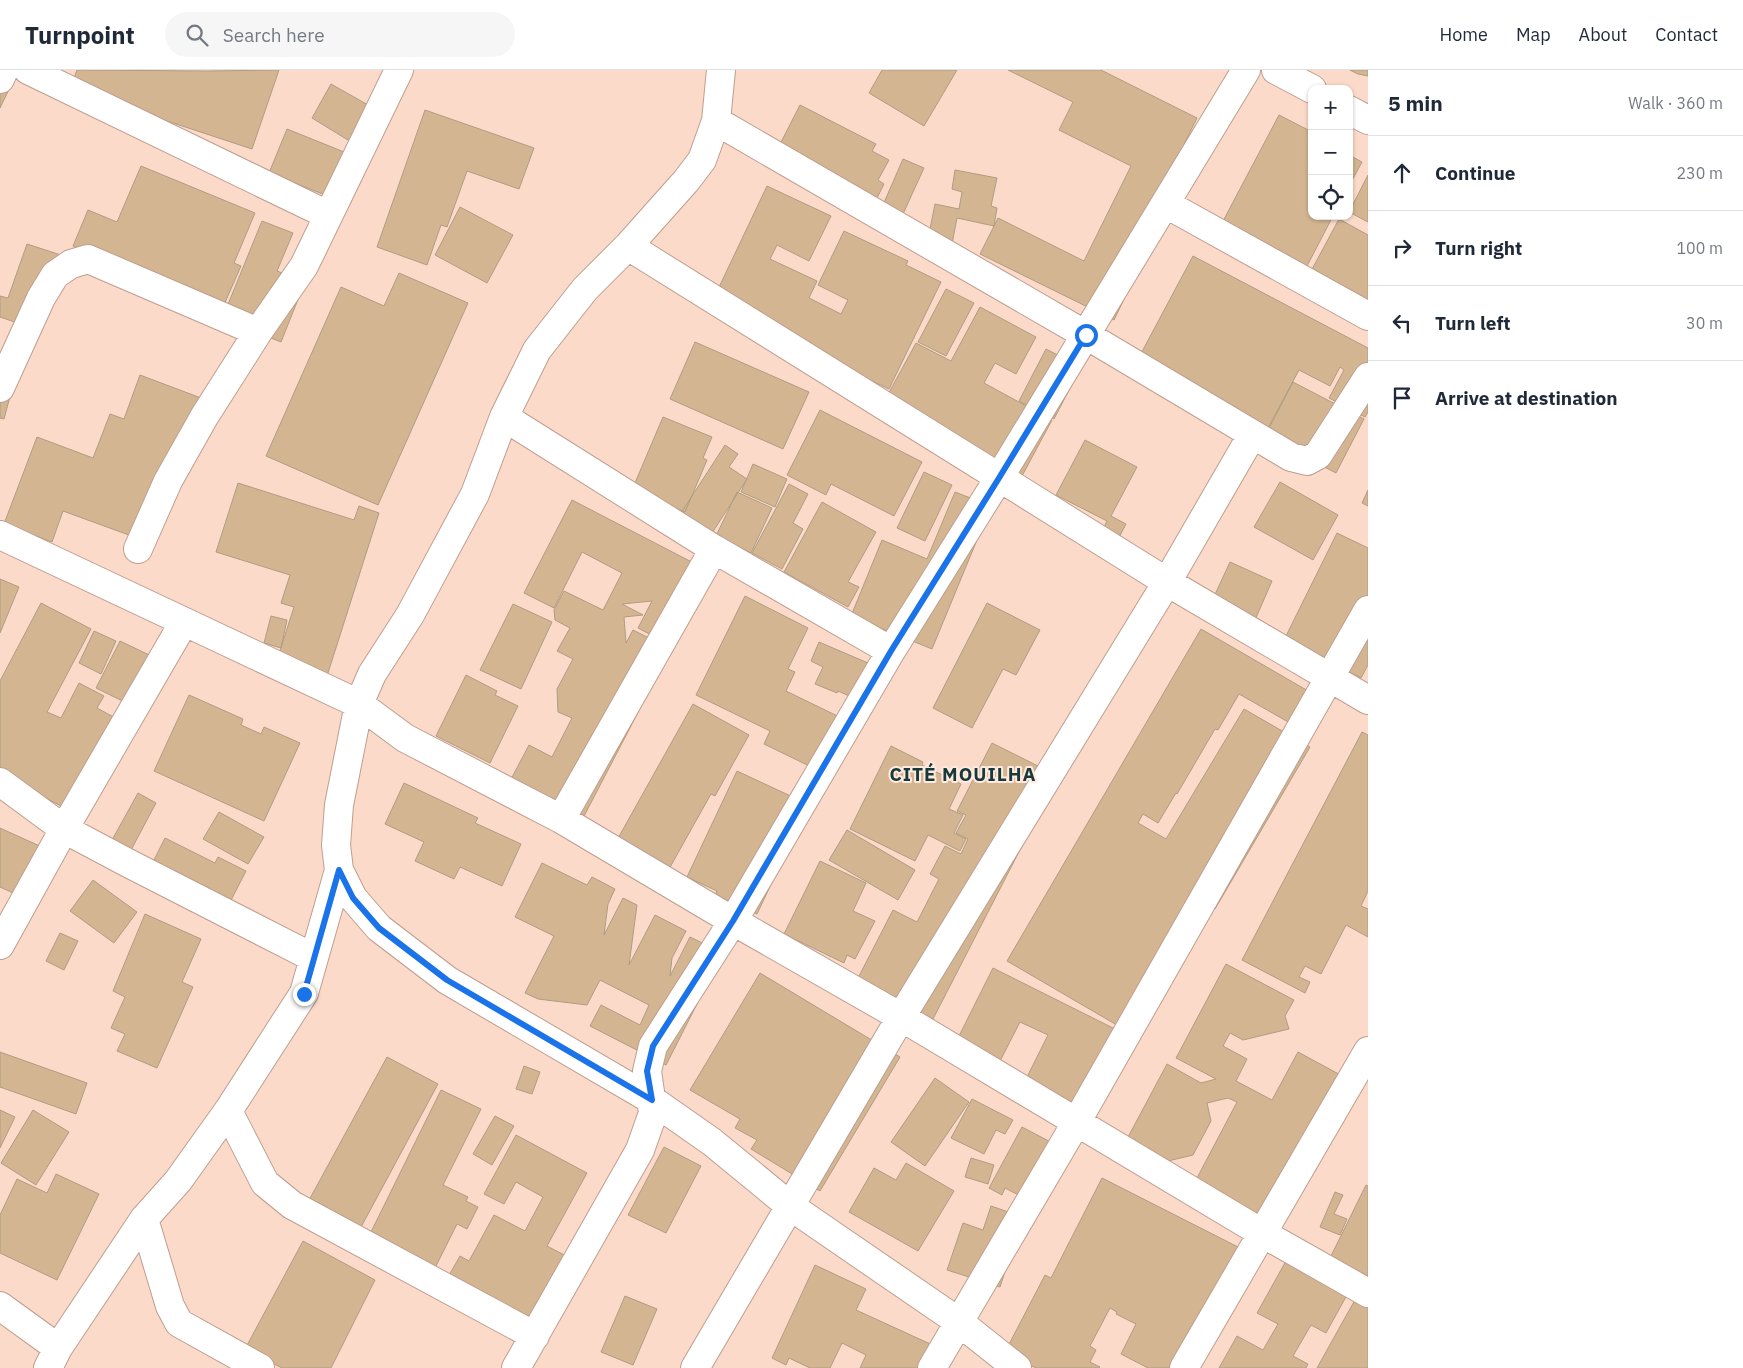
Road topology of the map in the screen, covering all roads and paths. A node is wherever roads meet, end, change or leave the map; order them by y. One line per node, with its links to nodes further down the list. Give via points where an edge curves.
1 (4, 70): 7 (street)
2 (28, 70): 13 (street)
3 (398, 70): 13 (street)
4 (721, 70): 11 (street)
5 (1246, 70): 12 (street)
6 (1276, 70): 8 (street)
7 (0, 79)
8 (1308, 88)
9 (1353, 112): 10 (street)
10 (1368, 120)
11 (716, 121): 14 (street, via 702,160); 17 (street)
12 (1166, 204): 15 (street); 17 (street)
13 (328, 216): 16 (street, via 304,266)
14 (628, 246): 20 (street, via 585,289 537,350); 22 (street)
15 (1368, 316)
16 (258, 332): 19 (street, via 88,259 71,264 55,275 41,298); 24 (street, via 204,417 168,482)
17 (1086, 335): 21 (street); 22 (street)
18 (1368, 378): 21 (street, via 1318,455 1307,461 1291,457)
19 (0, 388)
20 (504, 417): 25 (street); 32 (street, via 474,494 410,615 372,674)
21 (1252, 435): 26 (street)
22 (999, 478): 26 (street); 29 (street)
23 (0, 535): 28 (street)
24 (138, 549)
25 (714, 549): 29 (street); 34 (street)
26 (1167, 582): 30 (street); 40 (street)
27 (1368, 610): 30 (street)
28 (184, 622): 32 (street); 35 (street)
29 (891, 651): 37 (street)
30 (1329, 677): 31 (street); 44 (street)
31 (1368, 700)
32 (359, 704): 34 (street, via 405,738); 36 (street, via 340,805 336,845)
33 (0, 782): 35 (street)
34 (560, 819): 37 (street)
35 (64, 829): 38 (street); 39 (street)
36 (339, 870): 39 (street); 42 (street, via 353,898 379,928 447,980)
37 (733, 921): 40 (street); 42 (street, via 653,1046 647,1071)
38 (0, 945)
39 (314, 958): 43 (street, via 304,994)
40 (901, 1017): 44 (street); 45 (street)
41 (1368, 1051): 47 (street)
42 (652, 1100): 45 (street, via 712,1142); 51 (street, via 653,1114 640,1150)
43 (228, 1111): 46 (street, via 178,1180); 51 (street, via 265,1183 292,1205)
44 (1076, 1123): 47 (street); 50 (street)
45 (790, 1206): 50 (street); 55 (street)
46 (144, 1219): 52 (street); 53 (street, via 170,1306 179,1323)
47 (1262, 1233): 48 (street); 58 (street)
48 (1368, 1293)
49 (0, 1306): 52 (street)
50 (959, 1322): 56 (street); 57 (street)
51 (535, 1336): 54 (street)
52 (53, 1358)
53 (260, 1368)
54 (516, 1368)
55 (694, 1368)
56 (932, 1368)
57 (1018, 1368)
58 (1184, 1368)

